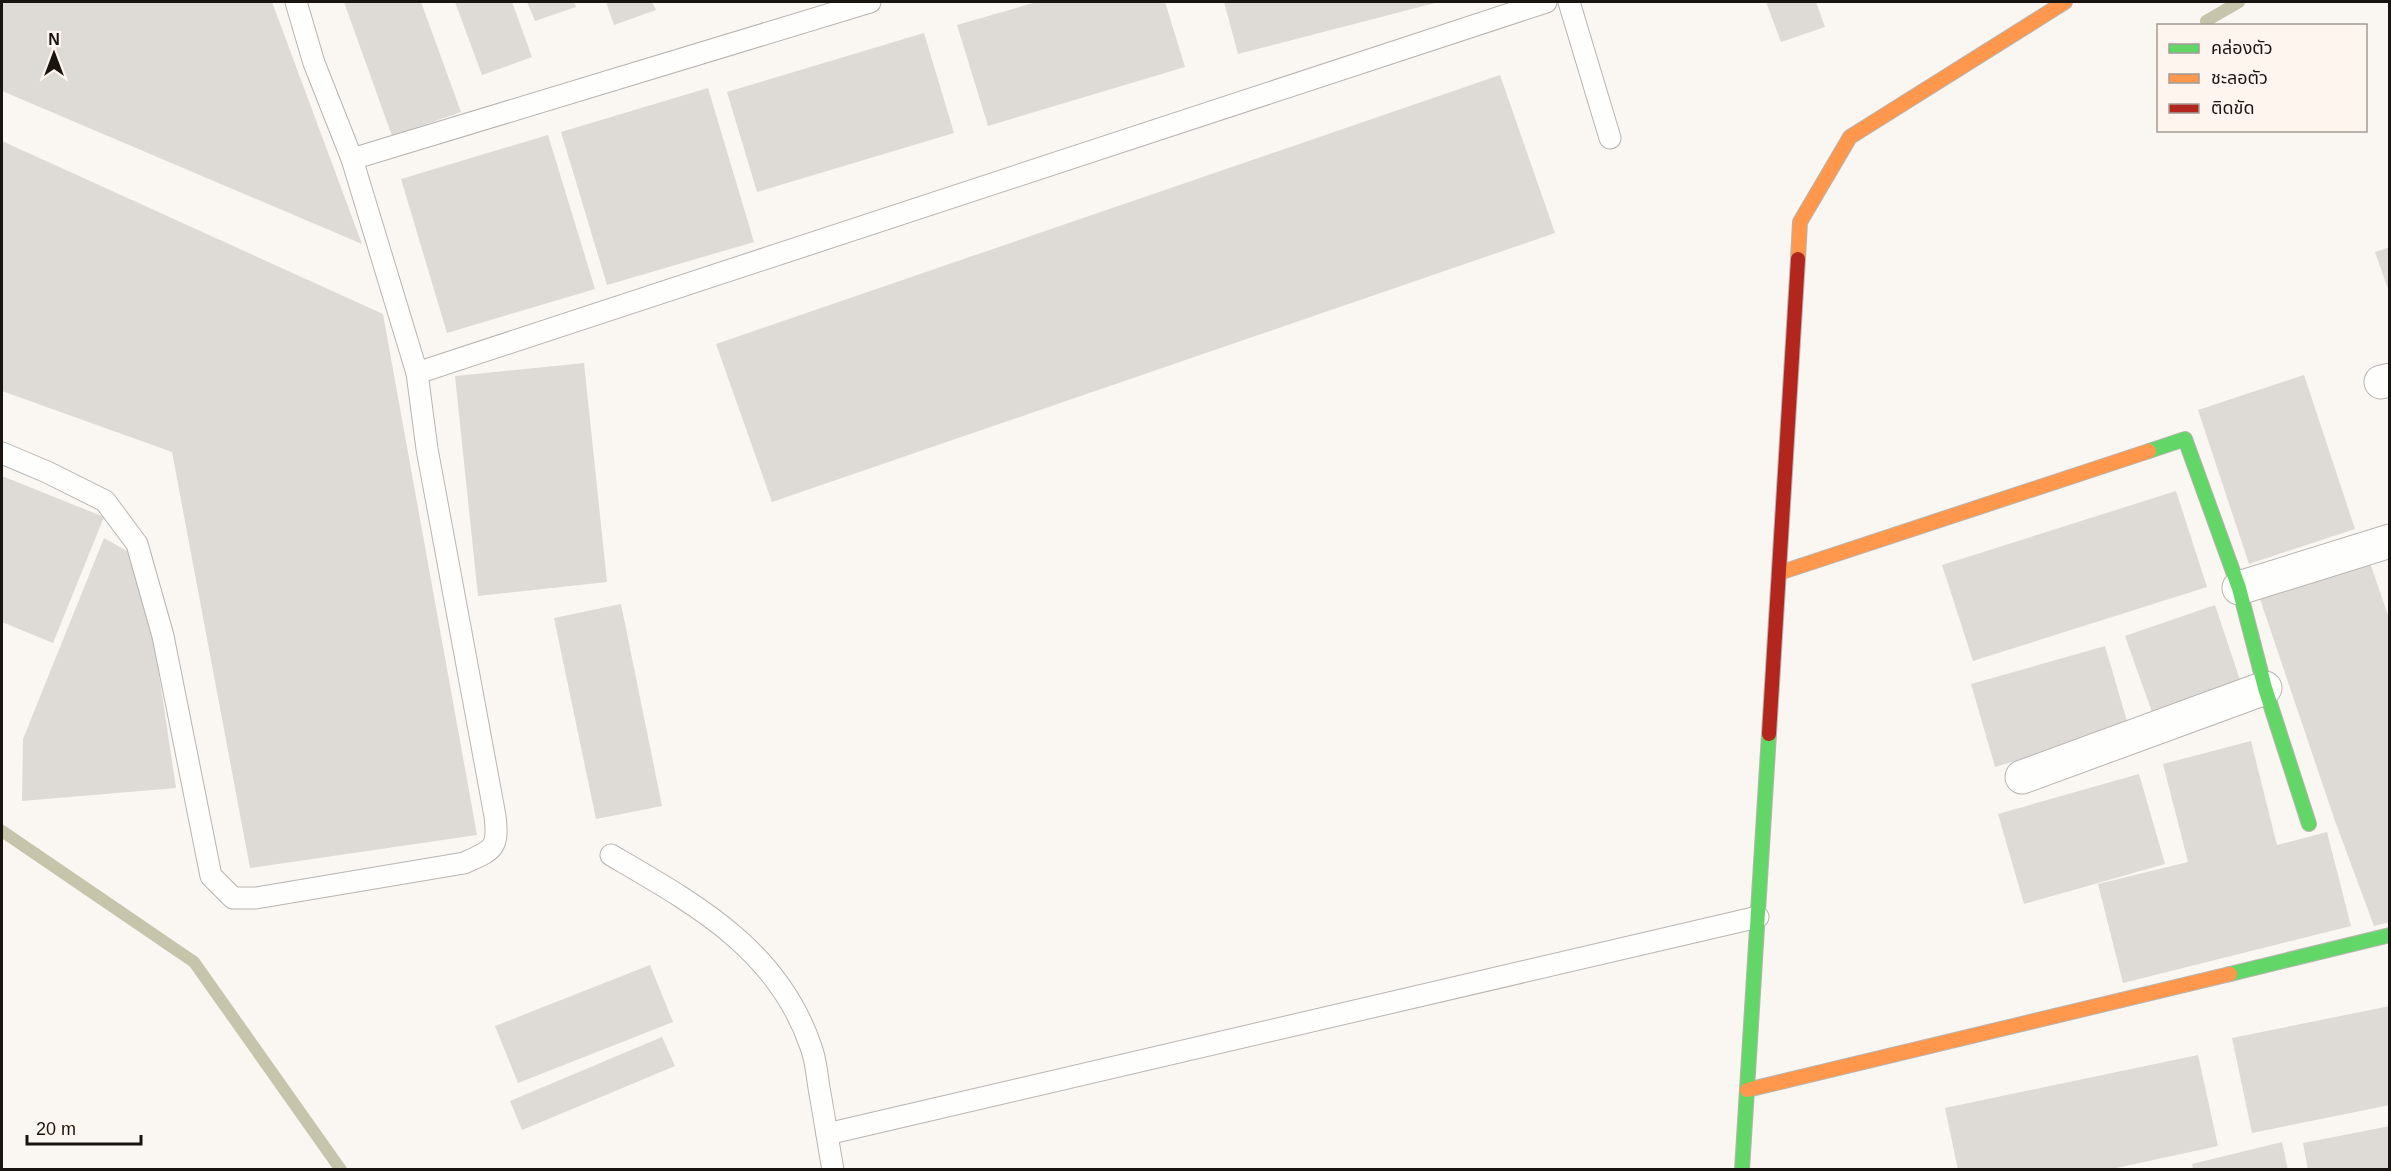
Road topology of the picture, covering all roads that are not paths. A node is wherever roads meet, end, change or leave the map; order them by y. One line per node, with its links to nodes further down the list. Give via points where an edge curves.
1 (296, 2): 7 (lane)
2 (870, 2): 7 (lane)
3 (1546, 2): 8 (lane)
4 (1569, 2): 6 (lane)
5 (2065, 2): 11 (street, via 1850,137 1800,222)
6 (1610, 138)
7 (352, 159): 8 (lane)
8 (417, 374): 9 (lane, via 427,450 497,836 489,852 464,863 256,898 233,898 211,876 163,636 137,544 105,501)
9 (2, 453)
10 (2390, 541): 12 (street)
11 (1779, 573): 12 (street, via 2186,439); 17 (street)
12 (2239, 588): 13 (street)
13 (2265, 688): 14 (street); 15 (street)
14 (2022, 777)
15 (2309, 824)
16 (611, 855): 20 (lane, via 720,923 756,954 776,979 800,1017 812,1050)
17 (1758, 917): 19 (street); 20 (lane)
18 (2390, 935): 19 (street)
19 (1747, 1090): 22 (street)
20 (827, 1134): 21 (lane)
21 (833, 1170)
22 (1742, 1170)

